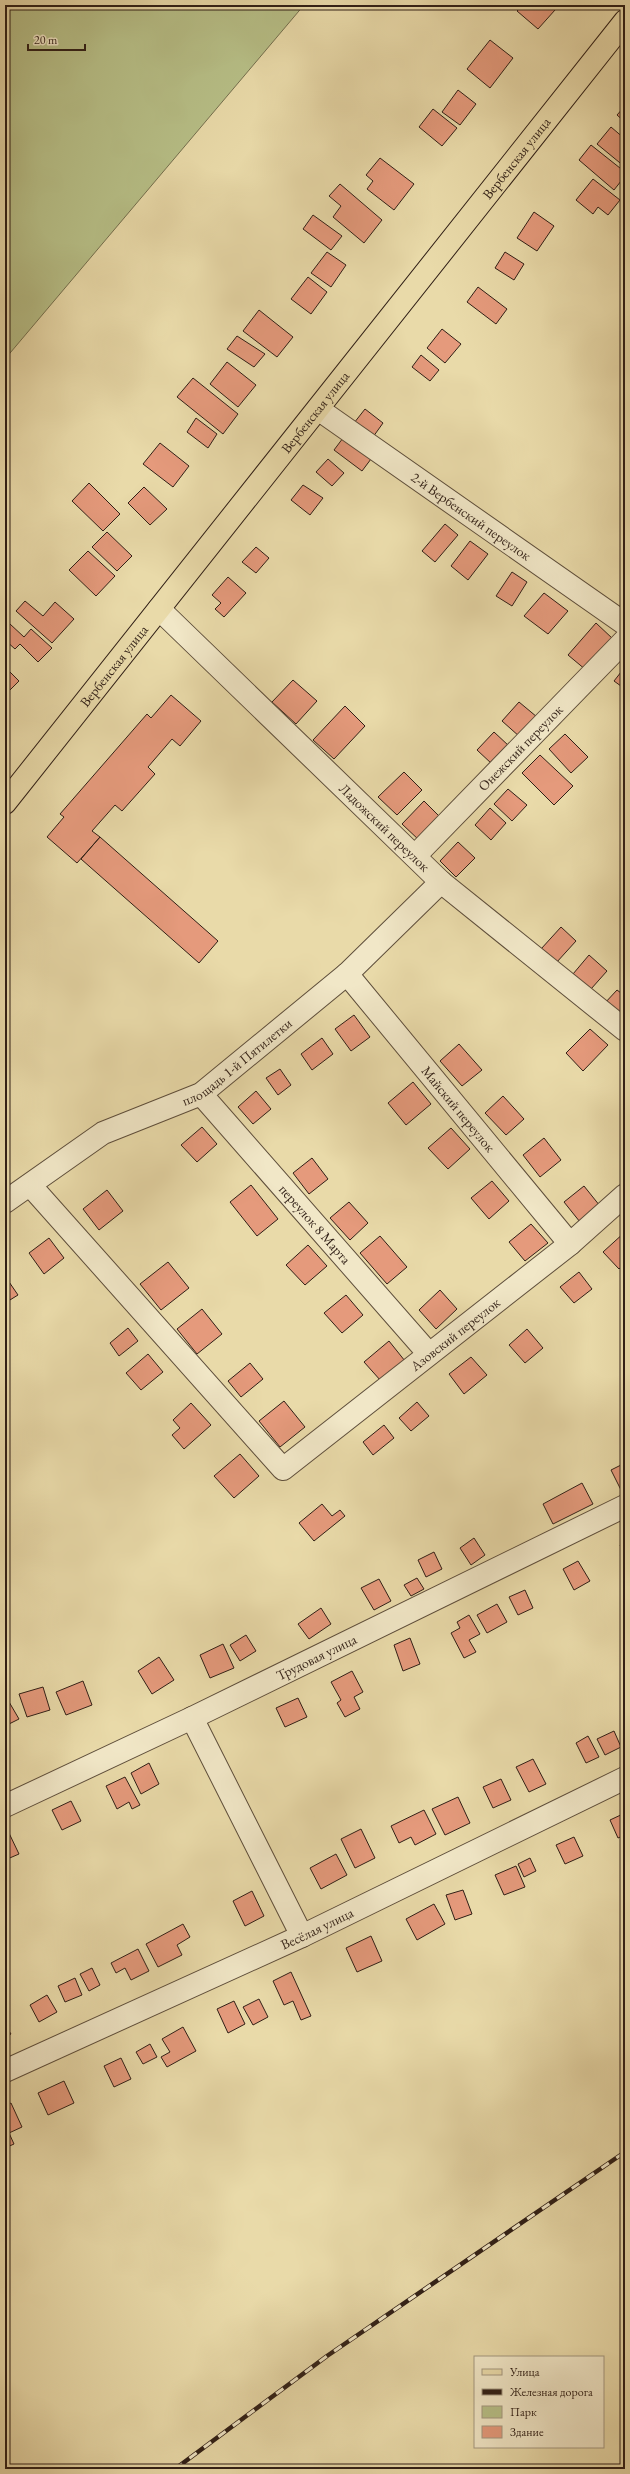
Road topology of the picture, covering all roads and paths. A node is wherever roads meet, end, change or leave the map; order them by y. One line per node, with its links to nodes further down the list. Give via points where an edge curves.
1 (625, 21): 2 (main road, Вербенская улица)
2 (318, 409): 3 (main road, Вербенская улица); 4 (street, 2-й Вербенский переулок)
3 (159, 609): 6 (main road, Вербенская улица); 7 (street, Ладожский переулок)
4 (625, 624)
5 (625, 640): 7 (street, Онежский переулок)
6 (5, 803)
7 (415, 856): 8 (street, Ладожский переулок)
8 (441, 882): 9 (street, площадь 1-й Пятилетки); 10 (street, Ладожский переулок)
9 (347, 974): 11 (street, площадь 1-й Пятилетки); 15 (street, Майский переулок)
10 (625, 1030)
11 (201, 1094): 12 (street, площадь 1-й Пятилетки, via 103,1133); 16 (street, переулок 8 Марта)
12 (30, 1185): 14 (street, площадь 1-й Пятилетки); 16 (street, Азовский переулок, via 283,1469)
13 (625, 1195): 15 (street, Азовский переулок)
14 (5, 1202)
15 (570, 1244): 16 (street, Азовский переулок)
16 (429, 1354)
17 (625, 1506): 18 (street, Трудовая улица)
18 (192, 1718): 20 (street, Трудовая улица); 21 (street)
19 (625, 1778): 21 (street, Весёлая улица)
20 (5, 1806)
21 (302, 1936): 22 (street, Весёлая улица)
22 (5, 2071)

